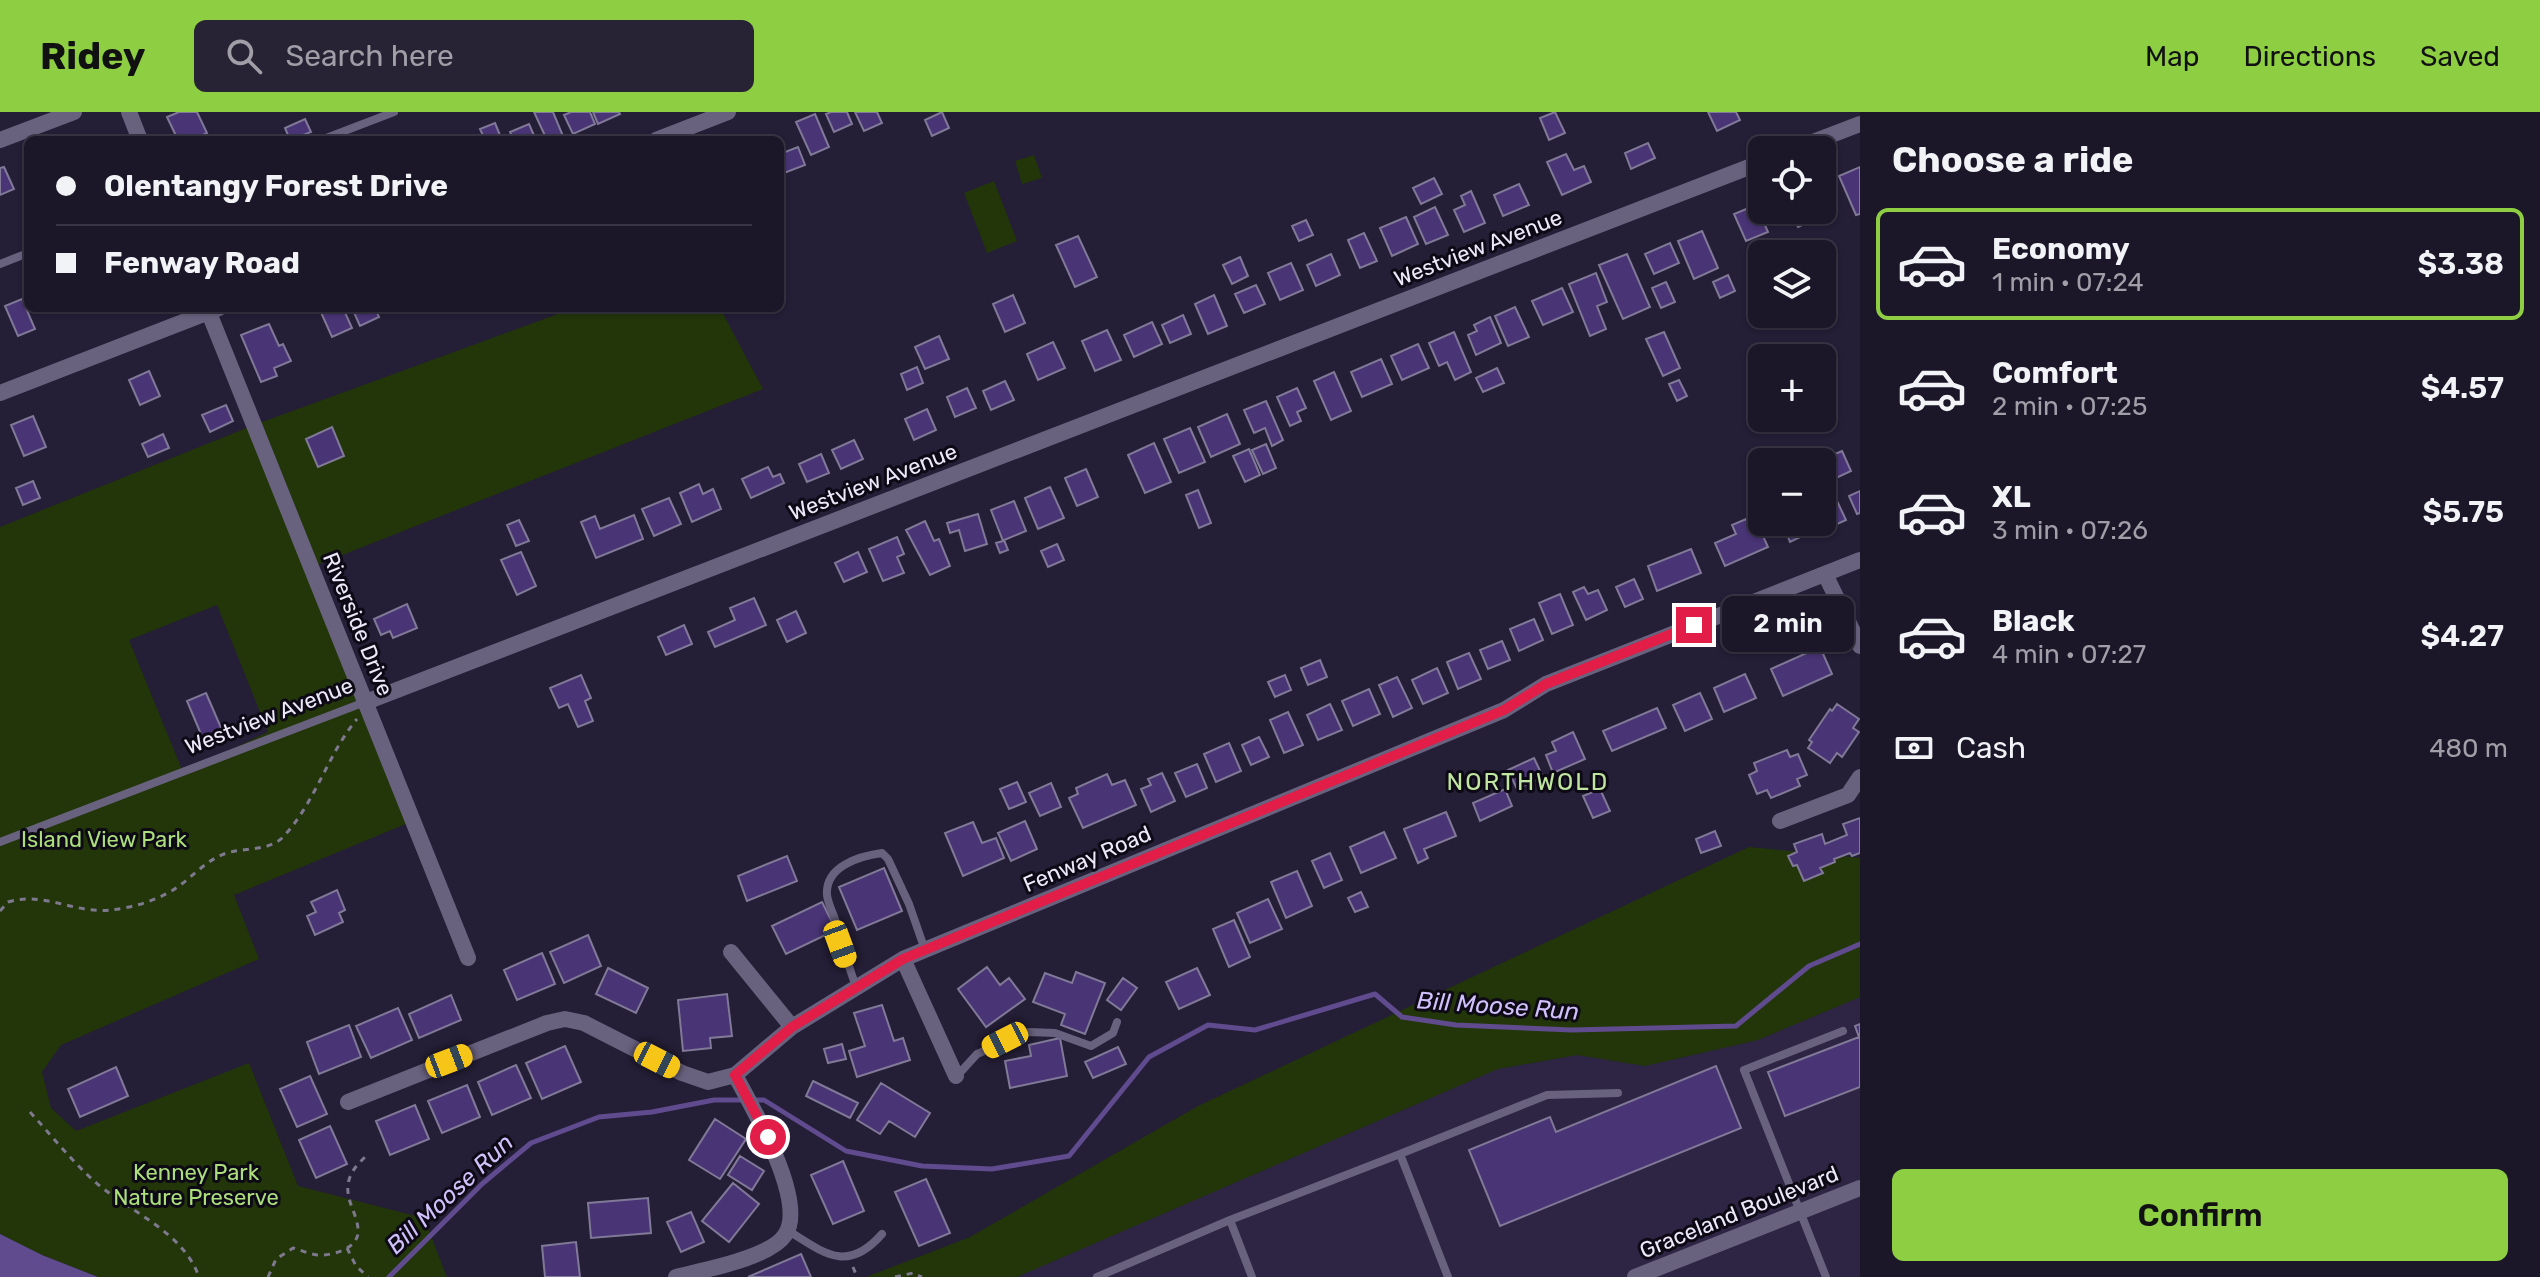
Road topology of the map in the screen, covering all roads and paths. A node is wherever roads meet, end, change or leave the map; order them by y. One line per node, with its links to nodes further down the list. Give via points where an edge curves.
1 (74, 112): 10 (street)
2 (129, 112): 6 (street)
3 (394, 112): 7 (lane)
4 (728, 112): 8 (street)
5 (1860, 124): 9 (street)
6 (138, 136)
7 (331, 136)
8 (666, 136)
9 (1829, 136)
10 (0, 140)
11 (1748, 167): 20 (street, Westview Avenue)
12 (24, 255): 13 (lane)
13 (0, 264)
14 (204, 312): 16 (street)
15 (213, 312): 20 (street, Riverside Drive)
16 (0, 393)
17 (1860, 560): 18 (street, Fenway Road)
18 (1825, 574): 19 (street); 25 (street, Fenway Road, via 1546,684 1504,710)
19 (1860, 646)
20 (366, 702): 23 (lane, Westview Avenue); 24 (path, via 311,797 274,844 224,854 176,888 129,907 92,911 25,898 8,902); 27 (street, Riverside Drive)
21 (1860, 777): 22 (street, via 1848,795)
22 (1780, 821)
23 (0, 842)
24 (0, 911)
25 (925, 950): 28 (street, Fenway Road); 29 (lane, via 888,859 882,853 845,864 831,879 827,895)
26 (731, 952): 31 (street)
27 (468, 958)
28 (903, 959): 29 (street, Fenway Road); 34 (street)
29 (856, 988): 31 (street, Fenway Road)
30 (1117, 1022): 34 (lane, via 1113,1033 1091,1046 1055,1033 1029,1032 1005,1040 977,1054)
31 (792, 1027): 33 (street, Fenway Road)
32 (1843, 1031): 41 (lane, via 1744,1070)
33 (735, 1075): 36 (street, via 708,1082 565,1019); 43 (street, via 776,1152 792,1216)
34 (956, 1076)
35 (1618, 1093): 38 (lane, via 1547,1095)
36 (348, 1102)
37 (30, 1112): 46 (path, via 96,1182 188,1253)
38 (1400, 1154): 42 (lane); 54 (lane)
39 (367, 1155): 45 (path, via 349,1180 359,1234)
40 (1860, 1188): 41 (street, Graceland Boulevard)
41 (1800, 1212): 55 (street, Graceland Boulevard); 56 (lane)
42 (1230, 1220): 52 (lane); 53 (lane)
43 (787, 1230): 44 (lane, via 829,1256 848,1257 869,1249); 49 (street, via 769,1249)
44 (882, 1234)
45 (347, 1248): 47 (path, via 316,1255 293,1248 276,1259); 48 (path)
46 (199, 1277)
47 (268, 1277)
48 (368, 1277)
49 (676, 1277)
50 (895, 1277): 51 (path)
51 (922, 1277)
52 (1097, 1277)
53 (1252, 1277)
54 (1448, 1277)
55 (1635, 1277)
56 (1826, 1277)

